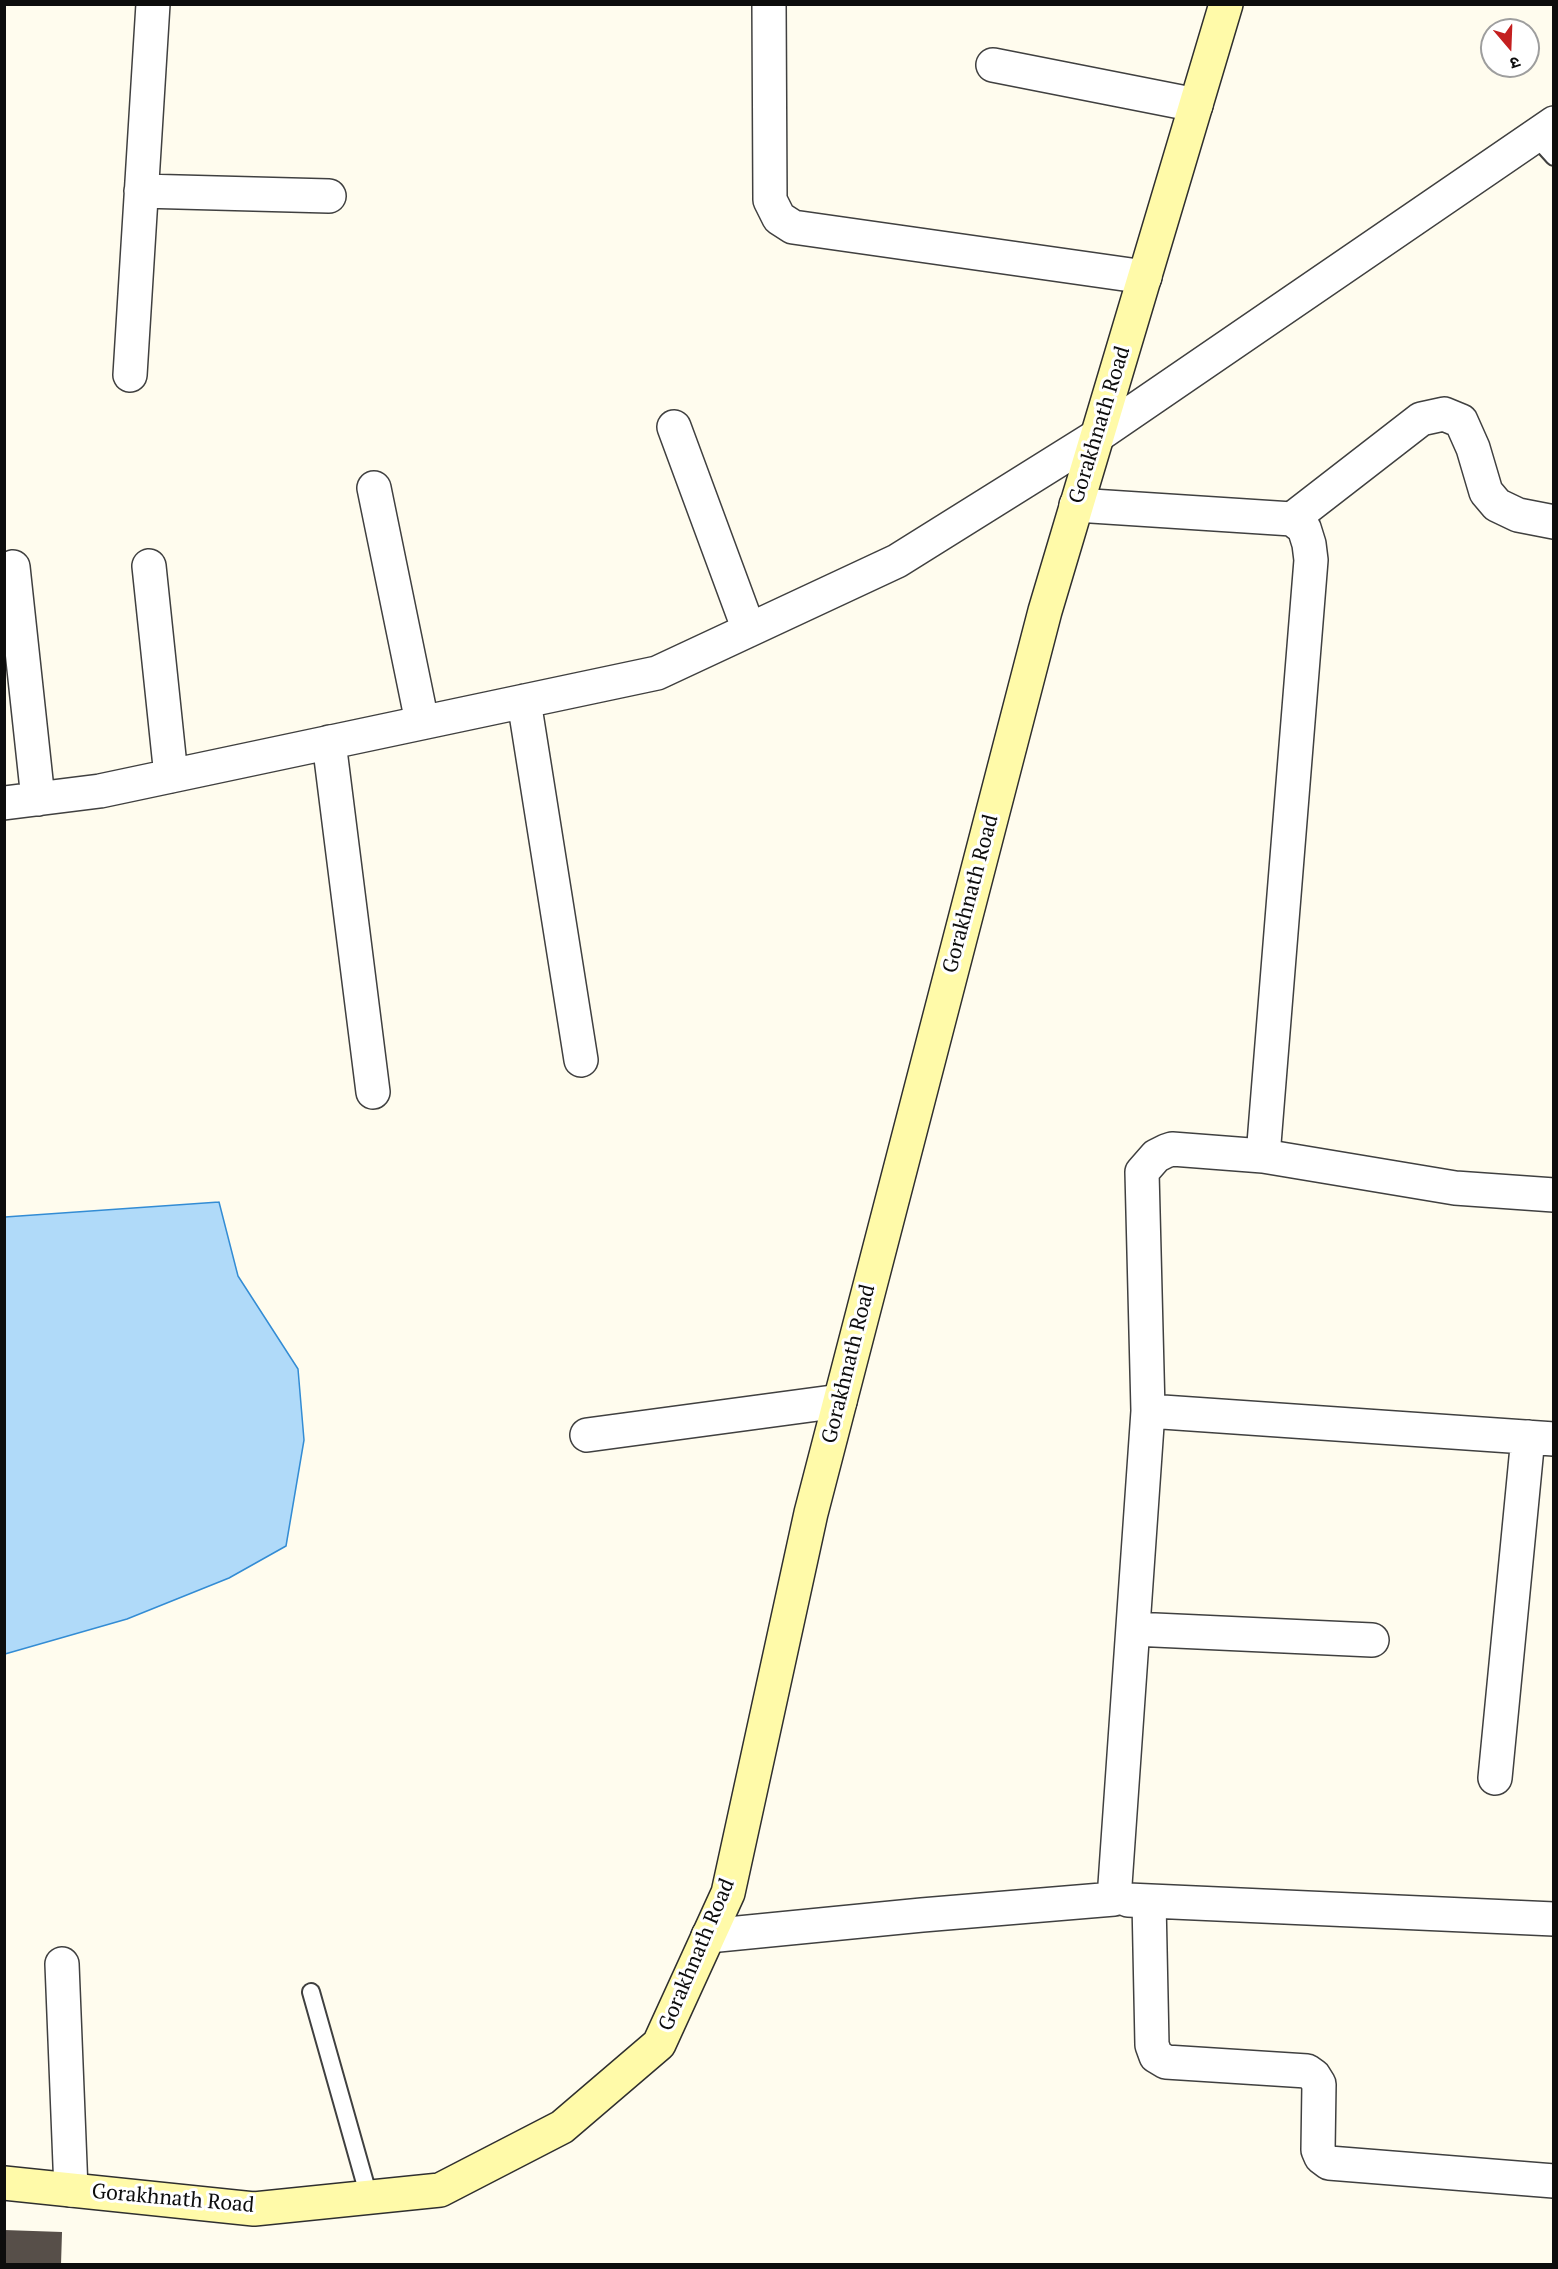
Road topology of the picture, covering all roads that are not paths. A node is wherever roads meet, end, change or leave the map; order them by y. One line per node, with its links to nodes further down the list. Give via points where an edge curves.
1 (153, 4): 7 (street)
2 (769, 4): 9 (street, via 770,200 779,218 793,227)
3 (1226, 4): 5 (main road, Gorakhnath Road)
4 (993, 65): 5 (street)
5 (1196, 105): 9 (main road, Gorakhnath Road)
6 (1547, 139): 12 (street)
7 (141, 191): 8 (street); 10 (street)
8 (329, 196)
9 (1145, 277): 12 (main road, Gorakhnath Road)
10 (130, 375)
11 (674, 427): 19 (street)
12 (1097, 436): 14 (main road, Gorakhnath Road); 19 (street, via 897,561)
13 (375, 488): 21 (street)
14 (1076, 505): 15 (street); 30 (main road, Gorakhnath Road)
15 (1292, 519): 16 (street, via 1421,419 1444,414 1461,421 1485,492 1497,505 1518,515); 28 (street, via 1304,528 1311,560)
16 (1554, 522)
17 (150, 566): 23 (street)
18 (13, 567): 24 (street)
19 (749, 630): 20 (street, via 657,673)
20 (524, 700): 21 (street); 26 (street)
21 (422, 722): 22 (street)
22 (329, 742): 23 (street); 27 (street)
23 (171, 776): 24 (street)
24 (38, 799): 25 (street)
25 (4, 803)
26 (581, 1060)
27 (373, 1092)
28 (1263, 1156): 29 (street, via 1455,1188); 31 (street, via 1172,1149 1156,1156 1142,1172)
29 (1554, 1195)
30 (840, 1401): 32 (street); 40 (main road, Gorakhnath Road, via 811,1513 728,1893)
31 (1148, 1411): 33 (street); 34 (street)
32 (587, 1435)
33 (1541, 1438): 36 (street)
34 (1133, 1629): 35 (street); 37 (street)
35 (1372, 1640)
36 (1495, 1778)
37 (1114, 1899): 38 (street); 40 (street)
38 (1149, 1901): 39 (street); 43 (street, via 1152,2045 1156,2056 1166,2062 1306,2071 1319,2084 1318,2150 1329,2163)
39 (1554, 1919)
40 (708, 1936): 46 (main road, Gorakhnath Road, via 659,2044 562,2127 440,2190)
41 (62, 1964): 45 (street)
42 (311, 1992): 46 (lane)
43 (1554, 2181)
44 (4, 2183): 45 (main road, Gorakhnath Road)
45 (70, 2190): 46 (main road, Gorakhnath Road, via 254,2209)
46 (369, 2197)

